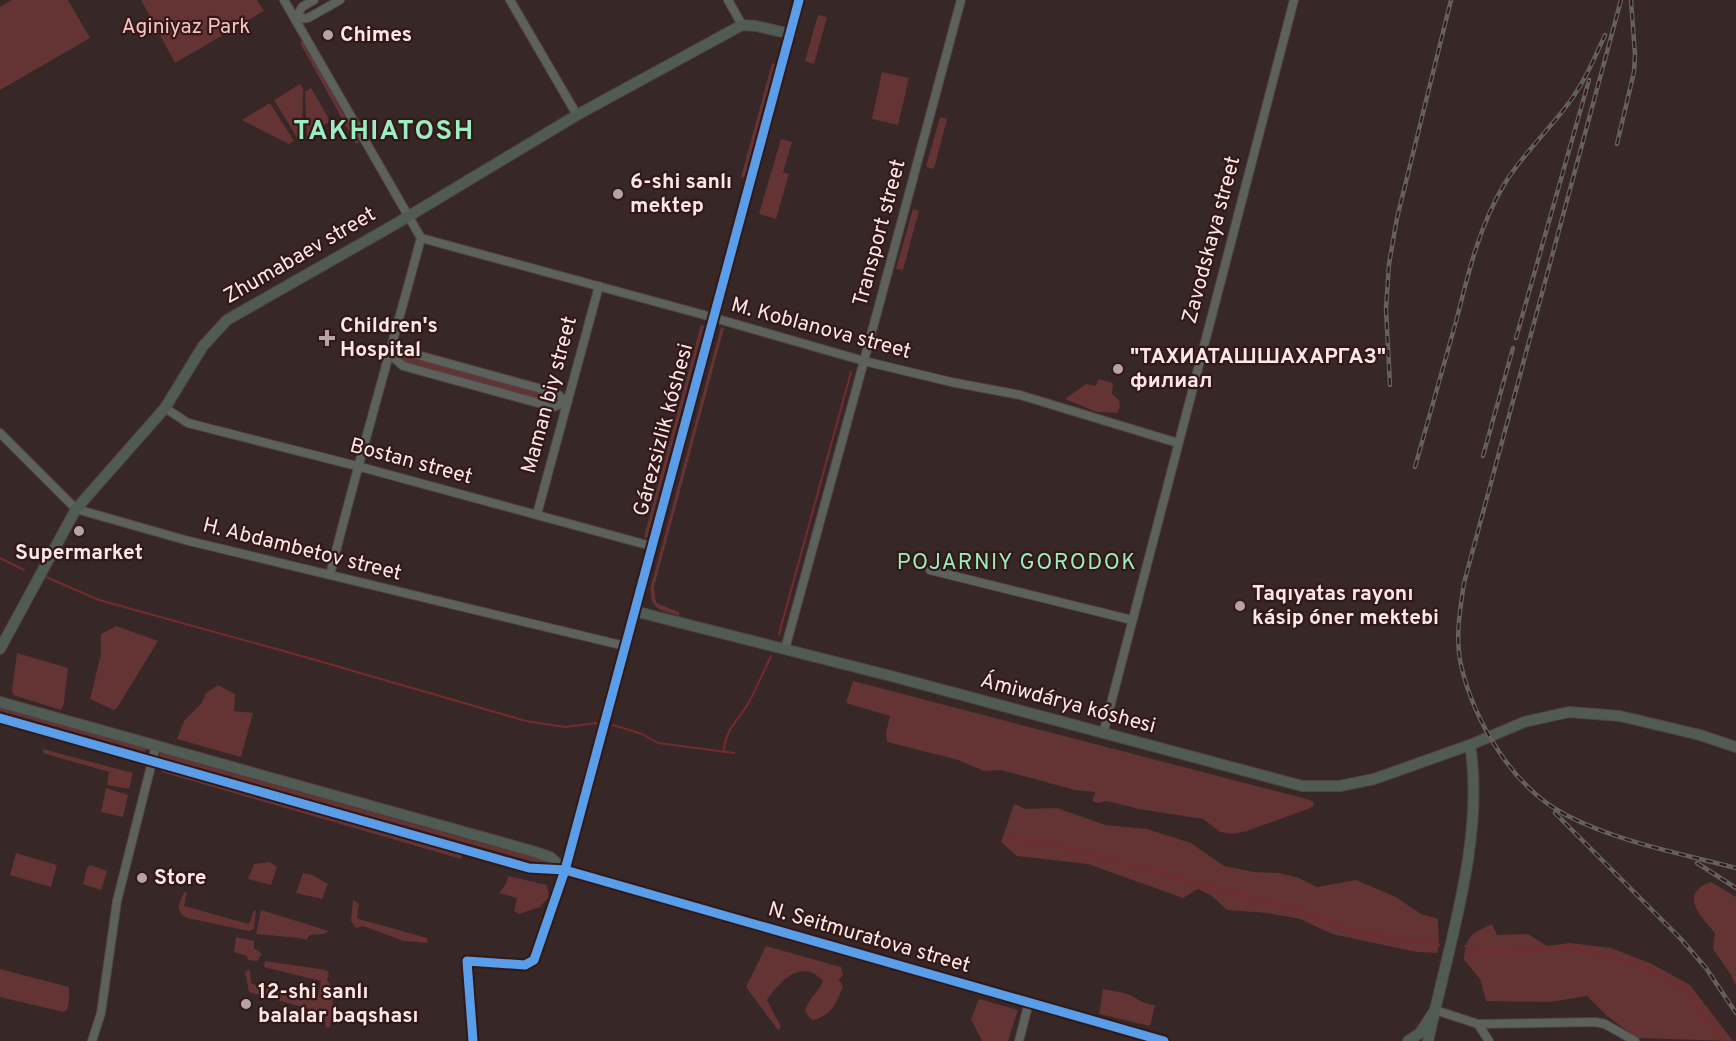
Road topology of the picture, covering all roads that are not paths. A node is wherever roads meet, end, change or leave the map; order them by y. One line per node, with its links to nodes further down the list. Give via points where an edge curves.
1 (284, 0): 9 (street)
2 (314, 0): 9 (street, via 302,7)
3 (340, 0): 9 (street, via 308,18)
4 (510, 0): 12 (street)
5 (728, 0): 10 (street)
6 (800, 0): 11 (street, Gárezsizlik kóshesi)
7 (961, 0): 18 (street, Transport street)
8 (1294, 0): 22 (street, Zavodskaya street)
9 (295, 19): 13 (street)
10 (742, 25): 11 (street); 12 (street, Zhumabaev street)
11 (790, 34): 16 (street, Gárezsizlik kóshesi)
12 (578, 115): 13 (street, Zhumabaev street)
13 (408, 216): 14 (street); 20 (street, Zhumabaev street, via 227,320 203,346)
14 (421, 238): 15 (street, M. Koblanova street); 17 (street)
15 (599, 286): 16 (street, M. Koblanova street); 19 (street, Maman biy street)
16 (714, 318): 18 (street, M. Koblanova street); 26 (street, Gárezsizlik kóshesi)
17 (390, 354): 19 (street, via 407,352 556,393); 19 (street, via 403,366 553,406); 23 (street)
18 (864, 361): 22 (street, M. Koblanova street, via 1020,395); 32 (street, Transport street)
19 (567, 402): 25 (street, Maman biy street)
20 (165, 408): 23 (street, Bostan street, via 188,423); 24 (street, Zhumabaev street)
21 (0, 433): 24 (street, H. Abdambetov street)
22 (1178, 443): 30 (street, Zavodskaya street)
23 (357, 466): 25 (street, Bostan street); 28 (street)
24 (76, 509): 28 (street, H. Abdambetov street); 33 (street, Zhumabaev street)
25 (537, 514): 26 (street, Bostan street)
26 (651, 546): 29 (street, Gárezsizlik kóshesi)
27 (930, 570): 30 (street)
28 (330, 575): 31 (street, H. Abdambetov street)
29 (634, 611): 31 (street, Gárezsizlik kóshesi); 32 (street, Ámiwdárya kóshesi)
30 (1132, 620): 36 (street, Zavodskaya street)
31 (625, 646): 41 (street, Gárezsizlik kóshesi)
32 (785, 649): 36 (street, Ámiwdárya kóshesi)
33 (0, 650)
34 (0, 702): 38 (street)
35 (0, 718): 40 (street)
36 (1103, 734): 37 (street, Ámiwdárya kóshesi, via 1302,786 1340,786 1374,779)
37 (1470, 745): 39 (street, Ámiwdárya kóshesi, via 1524,722 1569,712 1620,716); 43 (street, via 1472,820 1461,902)
38 (156, 746): 40 (street); 41 (street, via 532,851 550,857)
39 (1736, 747)
40 (152, 760): 41 (street, via 529,868); 46 (street, via 117,901 101,1013)
41 (565, 870): 42 (street, N. Seitmuratova street); 47 (street, via 534,960 525,965 467,961)
42 (1029, 1002): 45 (street, N. Seitmuratova street); 48 (street)
43 (1435, 1010): 44 (street); 49 (street, via 1420,1033); 50 (street)
44 (1478, 1024): 51 (street); 52 (street, via 1595,1022)
45 (1159, 1040)
46 (92, 1041)
47 (473, 1041)
48 (1019, 1041)
49 (1408, 1041)
50 (1428, 1041)
51 (1489, 1041)
52 (1635, 1041)

